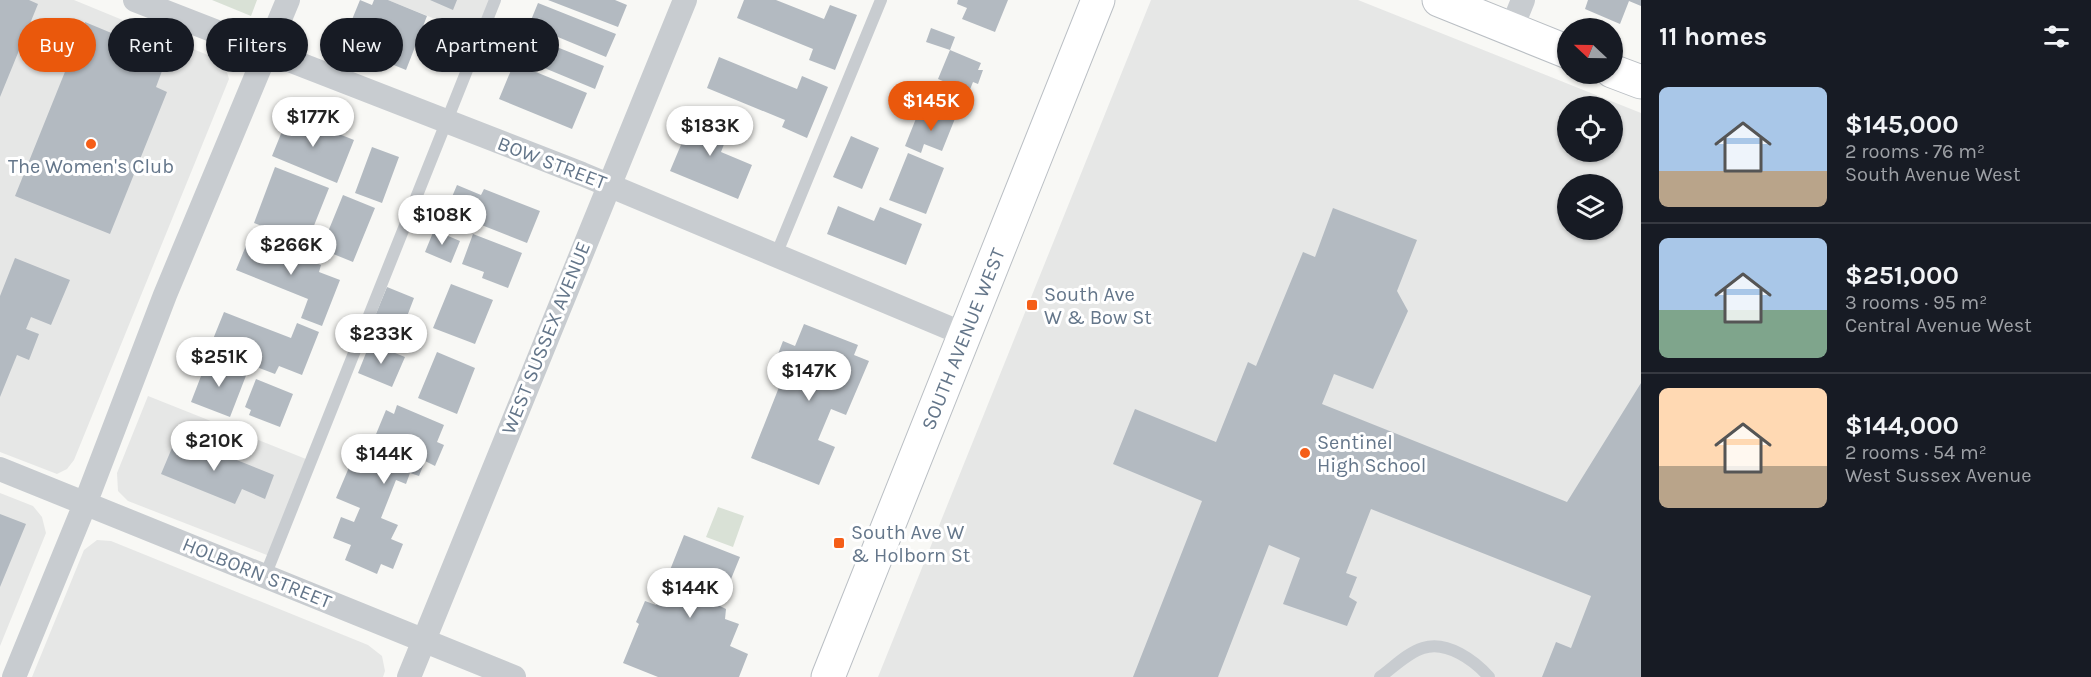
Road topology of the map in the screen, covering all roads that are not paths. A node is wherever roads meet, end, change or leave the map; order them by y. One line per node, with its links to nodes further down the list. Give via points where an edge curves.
1 (135, 0): 10 (street, BOW STREET)
2 (288, 0): 9 (street)
3 (495, 0): 17 (lane)
4 (685, 0): 18 (street, WEST SUSSEX AVENUE)
5 (881, 0): 19 (lane)
6 (1098, 0): 20 (street, SOUTH AVENUE WEST)
7 (1439, 0): 11 (street)
8 (1523, 0): 11 (street)
9 (281, 18)
10 (206, 29)
11 (1511, 30): 12 (street)
12 (1557, 48)
13 (308, 69): 17 (street, BOW STREET)
14 (259, 72): 22 (street, via 165,295)
15 (1623, 75): 16 (street)
16 (1641, 82)
17 (447, 123): 18 (street, BOW STREET); 23 (lane)
18 (608, 184): 19 (street, BOW STREET); 24 (street, WEST SUSSEX AVENUE)
19 (776, 255): 20 (street, BOW STREET)
20 (966, 335): 28 (street, SOUTH AVENUE WEST)
21 (0, 469): 22 (street, HOLBORN STREET)
22 (85, 504): 23 (street, HOLBORN STREET); 25 (street)
23 (264, 576): 24 (street, HOLBORN STREET)
24 (424, 641): 26 (street, WEST SUSSEX AVENUE); 27 (street, HOLBORN STREET)
25 (14, 677)
26 (409, 677)
27 (514, 677)
28 (828, 677)
29 (1380, 677): 30 (lane, via 1426,647 1461,654)
30 (1489, 677)

